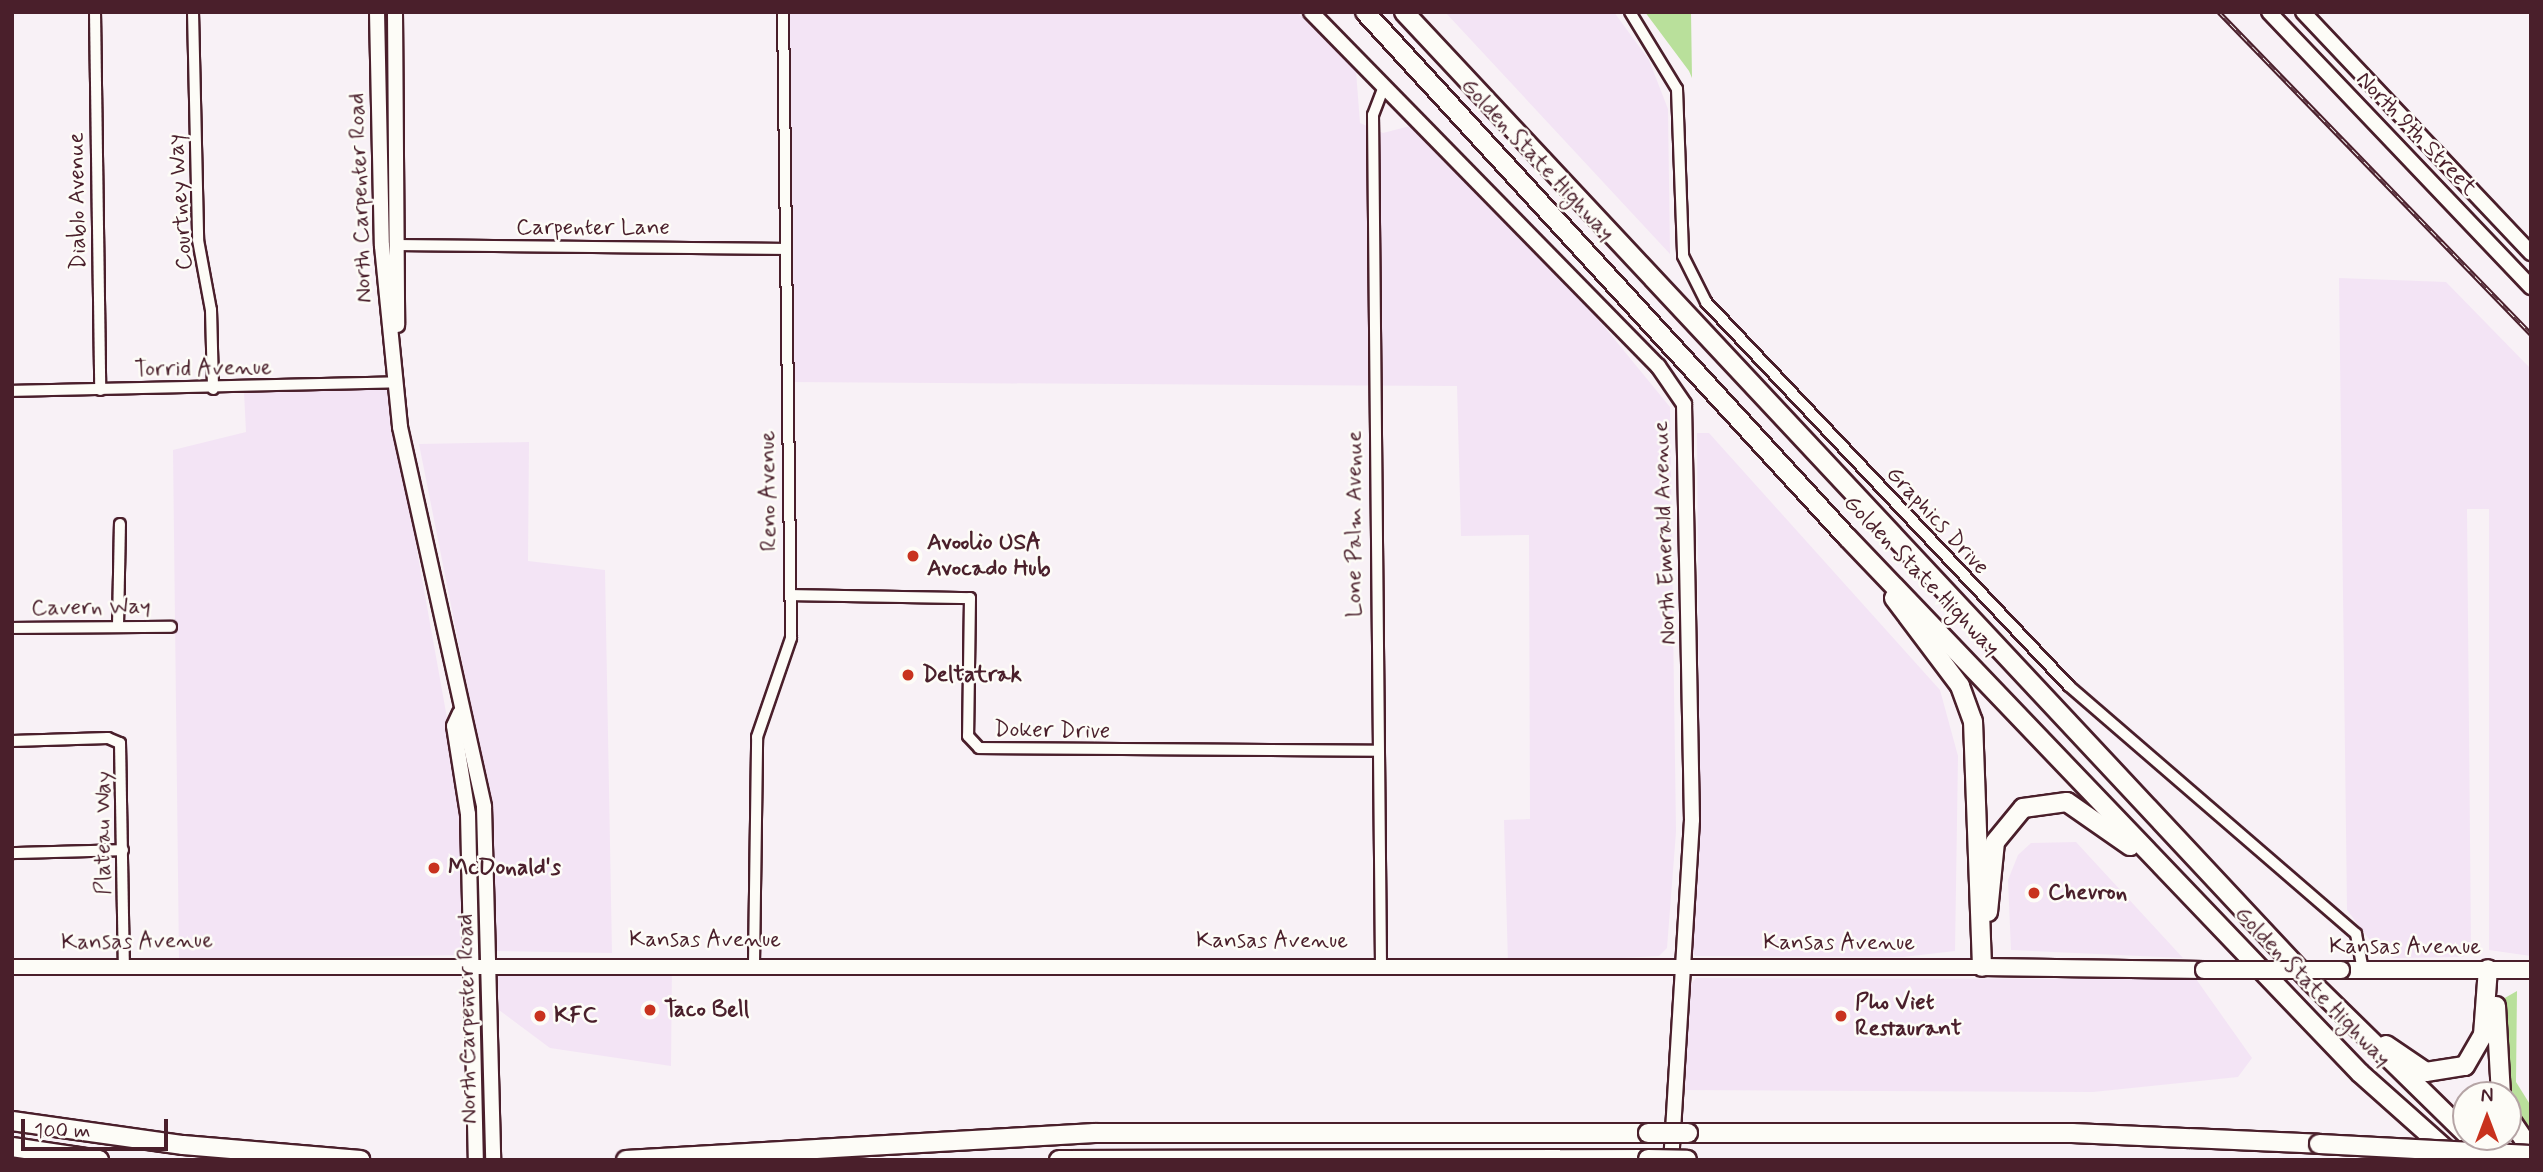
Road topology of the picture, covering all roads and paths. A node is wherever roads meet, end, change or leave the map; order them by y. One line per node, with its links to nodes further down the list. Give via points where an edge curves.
1 (94, 12): 24 (street, Diablo Avenue)
2 (193, 12): 23 (street, Courtney Way, via 198,240 211,310)
3 (377, 12): 15 (main road, North Carpenter Road)
4 (387, 12): 13 (main road, via 388,64)
5 (395, 12): 13 (main road, North Carpenter Road)
6 (783, 12): 18 (street, Reno Avenue)
7 (1311, 12): 14 (main road, North Emerald Avenue)
8 (1365, 12): 27 (highway, Golden State Highway)
9 (1404, 12): 49 (highway, Golden State Highway)
10 (1630, 12): 47 (street, Graphics Drive, via 1677,89 1683,256 1706,302 2068,686 2356,934)
11 (2269, 12): 16 (main road, North 9th Street)
12 (2303, 12): 19 (main road, North 9th Street)
13 (396, 71): 17 (main road, North Carpenter Road)
14 (1384, 87): 34 (street, Lone Palm Avenue, via 1373,115); 42 (main road, North Emerald Avenue, via 1658,366 1684,404 1692,820)
15 (379, 134): 17 (main road, via 388,159 389,236); 22 (main road, North Carpenter Road)
16 (2445, 198): 20 (main road); 21 (main road, North 9th Street)
17 (400, 245): 18 (street, Carpenter Lane); 22 (main road, North Carpenter Road)
18 (785, 249): 28 (street, Reno Avenue)
19 (2531, 253)
20 (2531, 275)
21 (2531, 287)
22 (395, 382): 23 (street, Torrid Avenue); 32 (main road, North Carpenter Road)
23 (213, 389): 24 (street, Torrid Avenue)
24 (100, 390): 25 (street, Torrid Avenue)
25 (12, 391)
26 (120, 524): 29 (street)
27 (1847, 537): 37 (highway, Golden State Highway); 45 (highway, via 1968,703 1976,738)
28 (790, 595): 34 (street, Doker Drive, via 970,598 968,736 979,748); 40 (street, Reno Avenue, via 788,662 757,737)
29 (118, 626): 30 (street, Cavern Way); 31 (street, Cavern Way)
30 (171, 626)
31 (12, 628)
32 (460, 713): 38 (main road, North Carpenter Road, via 470,727 484,807); 39 (main road, North Carpenter Road, via 454,726 468,814)
33 (12, 741): 35 (street, Plateau Way, via 108,738 120,743)
34 (1376, 751): 41 (street, Lone Palm Avenue)
35 (122, 850): 36 (street); 43 (street, Plateau Way)
36 (12, 853)
37 (2188, 895): 45 (highway, via 2082,808 2036,803 2013,814 1995,842); 64 (highway, Golden State Highway, via 2360,1073)
38 (490, 962): 39 (main road, Kansas Avenue); 40 (main road, Kansas Avenue); 59 (main road, North Carpenter Road)
39 (473, 963): 43 (main road, Kansas Avenue); 58 (main road, North Carpenter Road)
40 (754, 963): 41 (main road, Kansas Avenue)
41 (1381, 964): 42 (main road, Kansas Avenue)
42 (1682, 964): 45 (main road, Kansas Avenue); 62 (main road, North Emerald Avenue)
43 (124, 965): 44 (main road, Kansas Avenue)
44 (12, 967)
45 (1982, 967): 47 (main road, Kansas Avenue, bridge)
46 (2488, 969): 47 (main road, Kansas Avenue); 48 (main road, Kansas Avenue); 49 (highway, via 2479,1048 2465,1066 2438,1074 2399,1056); 50 (highway, via 2496,996)
47 (2363, 970)
48 (2531, 970)
49 (2311, 981): 51 (highway, Golden State Highway)
50 (2500, 1081)
51 (2452, 1119)
52 (12, 1121): 57 (highway, via 195,1147)
53 (12, 1147): 56 (highway)
54 (2531, 1152): 60 (highway, bridge, via 2072,1133 1120,1132)
55 (1648, 1159): 61 (highway); 63 (highway, bridge)
56 (99, 1160)
57 (360, 1160)
58 (476, 1160)
59 (494, 1160)
60 (626, 1160)
61 (1059, 1160)
62 (1671, 1160)
63 (1687, 1160)
64 (2457, 1160)

